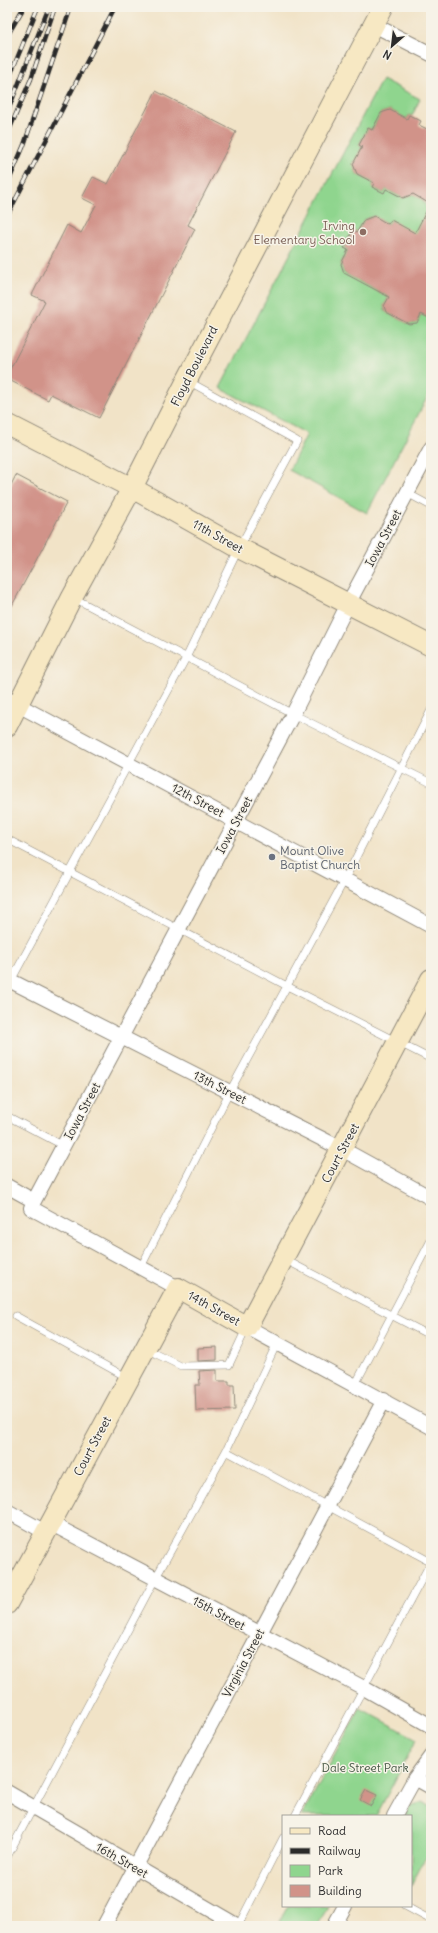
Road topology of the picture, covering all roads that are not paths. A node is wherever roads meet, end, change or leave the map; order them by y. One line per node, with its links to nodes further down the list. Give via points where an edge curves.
1 (384, 7): 2 (main road, Floyd Boulevard)
2 (374, 25): 3 (street); 4 (main road, Floyd Boulevard)
3 (431, 54)
4 (187, 380): 7 (main road, Floyd Boulevard); 10 (lane, via 297,441)
5 (7, 424): 7 (main road, 11th Street)
6 (431, 448): 8 (street, Iowa Street)
7 (132, 488): 10 (main road, 11th Street); 11 (main road, Floyd Boulevard)
8 (407, 493): 9 (lane); 12 (street, Iowa Street)
9 (431, 506)
10 (239, 548): 12 (main road, 11th Street); 14 (lane)
11 (72, 597): 14 (lane); 15 (main road, Floyd Boulevard)
12 (348, 604): 13 (main road, 11th Street); 17 (street, Iowa Street)
13 (431, 646)
14 (186, 658): 17 (lane); 19 (lane)
15 (12, 702): 18 (main road, Floyd Boulevard); 19 (street, 12th Street)
16 (431, 710): 20 (lane)
17 (293, 714): 20 (lane); 22 (street, Iowa Street)
18 (7, 726)
19 (128, 762): 22 (street, 12th Street); 24 (lane)
20 (401, 767): 21 (lane); 25 (lane)
21 (431, 783)
22 (236, 821): 25 (street, 12th Street); 27 (street, Iowa Street)
23 (7, 839): 24 (lane)
24 (69, 872): 27 (lane); 29 (lane)
25 (345, 879): 26 (street, 12th Street); 30 (lane)
26 (431, 926)
27 (179, 929): 30 (lane); 31 (street, Iowa Street)
28 (431, 979): 32 (main road, Court Street)
29 (8, 983): 31 (street, 13th Street)
30 (287, 986): 32 (lane); 34 (lane)
31 (121, 1036): 34 (street, 13th Street); 36 (street, Iowa Street)
32 (399, 1041): 33 (lane); 37 (main road, Court Street)
33 (431, 1058)
34 (229, 1092): 37 (street, 13th Street); 43 (lane)
35 (7, 1116): 36 (lane)
36 (64, 1146): 40 (street, Iowa Street)
37 (342, 1149): 39 (street, 13th Street); 42 (main road, Court Street)
38 (7, 1186): 40 (street, 14th Street)
39 (431, 1198)
40 (34, 1201): 43 (street, 14th Street, via 31,1208)
41 (431, 1240): 45 (lane)
42 (283, 1258): 45 (lane); 47 (main road, Court Street)
43 (141, 1267): 44 (street, 14th Street)
44 (178, 1288): 47 (main road, 14th Street); 50 (main road, Court Street)
45 (393, 1315): 48 (lane); 52 (lane)
46 (16, 1316): 51 (lane)
47 (247, 1327): 49 (street, 14th Street); 50 (lane, via 229,1366 181,1366)
48 (431, 1336)
49 (277, 1343): 52 (street, 14th Street); 55 (lane)
50 (144, 1348): 51 (main road, Court Street)
51 (128, 1378): 58 (main road, Court Street)
52 (355, 1385): 53 (street, 14th Street)
53 (384, 1400): 54 (street, 14th Street); 56 (street, Virginia Street)
54 (431, 1427)
55 (226, 1451): 56 (lane); 60 (lane)
56 (328, 1505): 59 (lane); 62 (street, Virginia Street)
57 (7, 1511): 58 (street, 15th Street)
58 (48, 1527): 60 (street, 15th Street); 61 (main road, Court Street)
59 (431, 1562): 63 (lane)
60 (155, 1579): 62 (street, 15th Street); 69 (lane)
61 (7, 1604)
62 (258, 1634): 63 (street, 15th Street); 74 (street, Virginia Street)
63 (362, 1687): 64 (street, 15th Street); 70 (lane)
64 (431, 1726)
65 (431, 1756): 66 (street)
66 (415, 1778): 67 (street); 71 (street)
67 (431, 1787)
68 (7, 1792): 69 (street, 16th Street)
69 (33, 1808): 73 (lane); 74 (street, 16th Street)
70 (296, 1815)
71 (395, 1815)
72 (282, 1840): 79 (lane)
73 (7, 1857)
74 (135, 1868): 78 (street, Virginia Street); 79 (street, 16th Street)
75 (344, 1907): 80 (street)
76 (407, 1907): 77 (lane)
77 (431, 1920)
78 (104, 1926)
79 (238, 1926)
80 (334, 1926)

